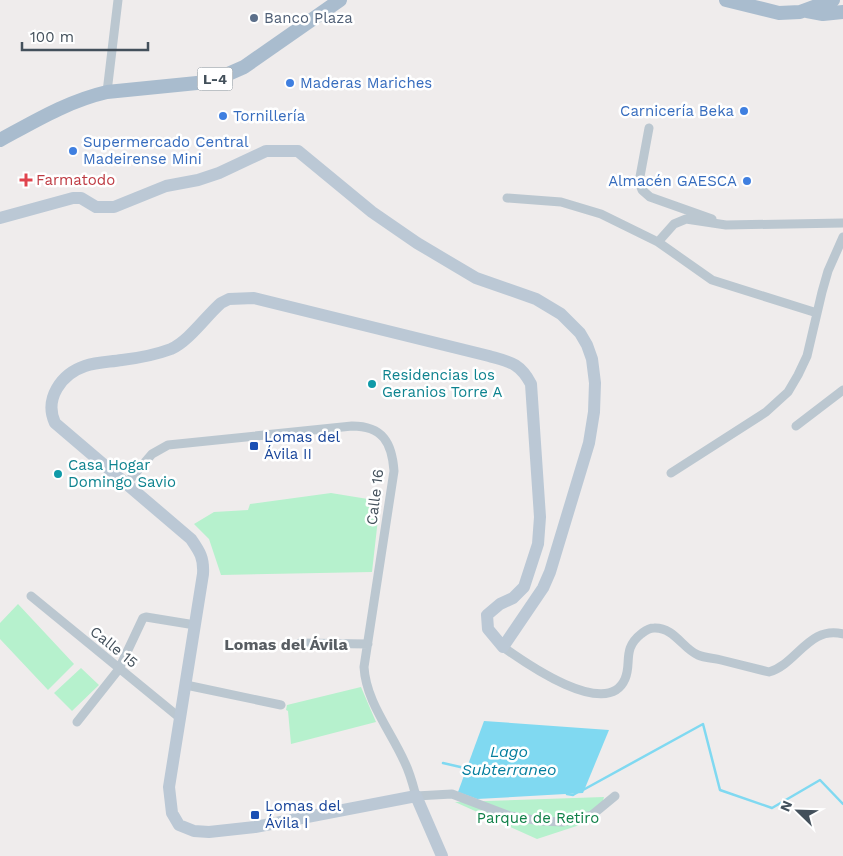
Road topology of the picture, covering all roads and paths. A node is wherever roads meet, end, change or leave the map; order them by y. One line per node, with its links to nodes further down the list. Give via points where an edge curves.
1 (118, 0): 7 (street)
2 (340, 0): 7 (main road, L-4, via 244,67 219,78)
3 (726, 0): 5 (main road, via 778,13)
4 (832, 0): 5 (main road)
5 (803, 11): 6 (main road)
6 (843, 12)
7 (107, 92): 9 (main road, L-4, via 60,108)
8 (649, 128): 13 (street, via 640,182 642,190 650,197)
9 (0, 140)
10 (507, 198): 15 (street, via 561,202 601,214)
11 (0, 218): 26 (street, via 73,198 96,206 114,207 166,186 218,173 266,151 298,151 417,244 476,278 536,299 561,314 580,333 592,359 594,412 590,443 550,572 543,588)
12 (843, 224): 13 (street)
13 (731, 225): 15 (street, via 686,219 674,224)
14 (843, 237): 16 (street, via 828,271)
15 (658, 242): 16 (street, via 712,280)
16 (817, 313): 19 (street, via 807,356 788,392 766,412)
17 (843, 390): 18 (street)
18 (796, 426)
19 (670, 473)
20 (127, 483): 22 (street, via 191,539 199,550 204,562); 25 (street, Calle 16, via 152,454 168,444 352,426 366,426 374,430 389,445 394,471); 26 (street, via 55,423 51,402 58,386 83,367 98,362 149,356 173,348 229,299 254,298 508,361 518,366 531,384 540,517 538,544 524,587 487,615 488,629)
21 (30, 596): 27 (street, Calle 15)
22 (195, 625): 27 (street, via 143,618); 28 (street)
23 (843, 634): 26 (street, via 818,635 779,669 769,672 697,655 664,630 646,630 629,650 626,679 611,694 597,694 562,684)
24 (300, 643): 25 (street)
25 (368, 644): 32 (street, Calle 16, via 365,679 406,763)
26 (503, 647)
27 (119, 669): 30 (street, Calle 15); 31 (street)
28 (186, 685): 29 (street); 30 (street)
29 (281, 706)
30 (180, 718): 32 (street, via 169,786 170,801 179,826 194,831 255,827)
31 (77, 722)
32 (416, 796): 33 (street, via 452,794 510,816 563,822 592,815); 34 (street)
33 (615, 796)
34 (442, 856)

